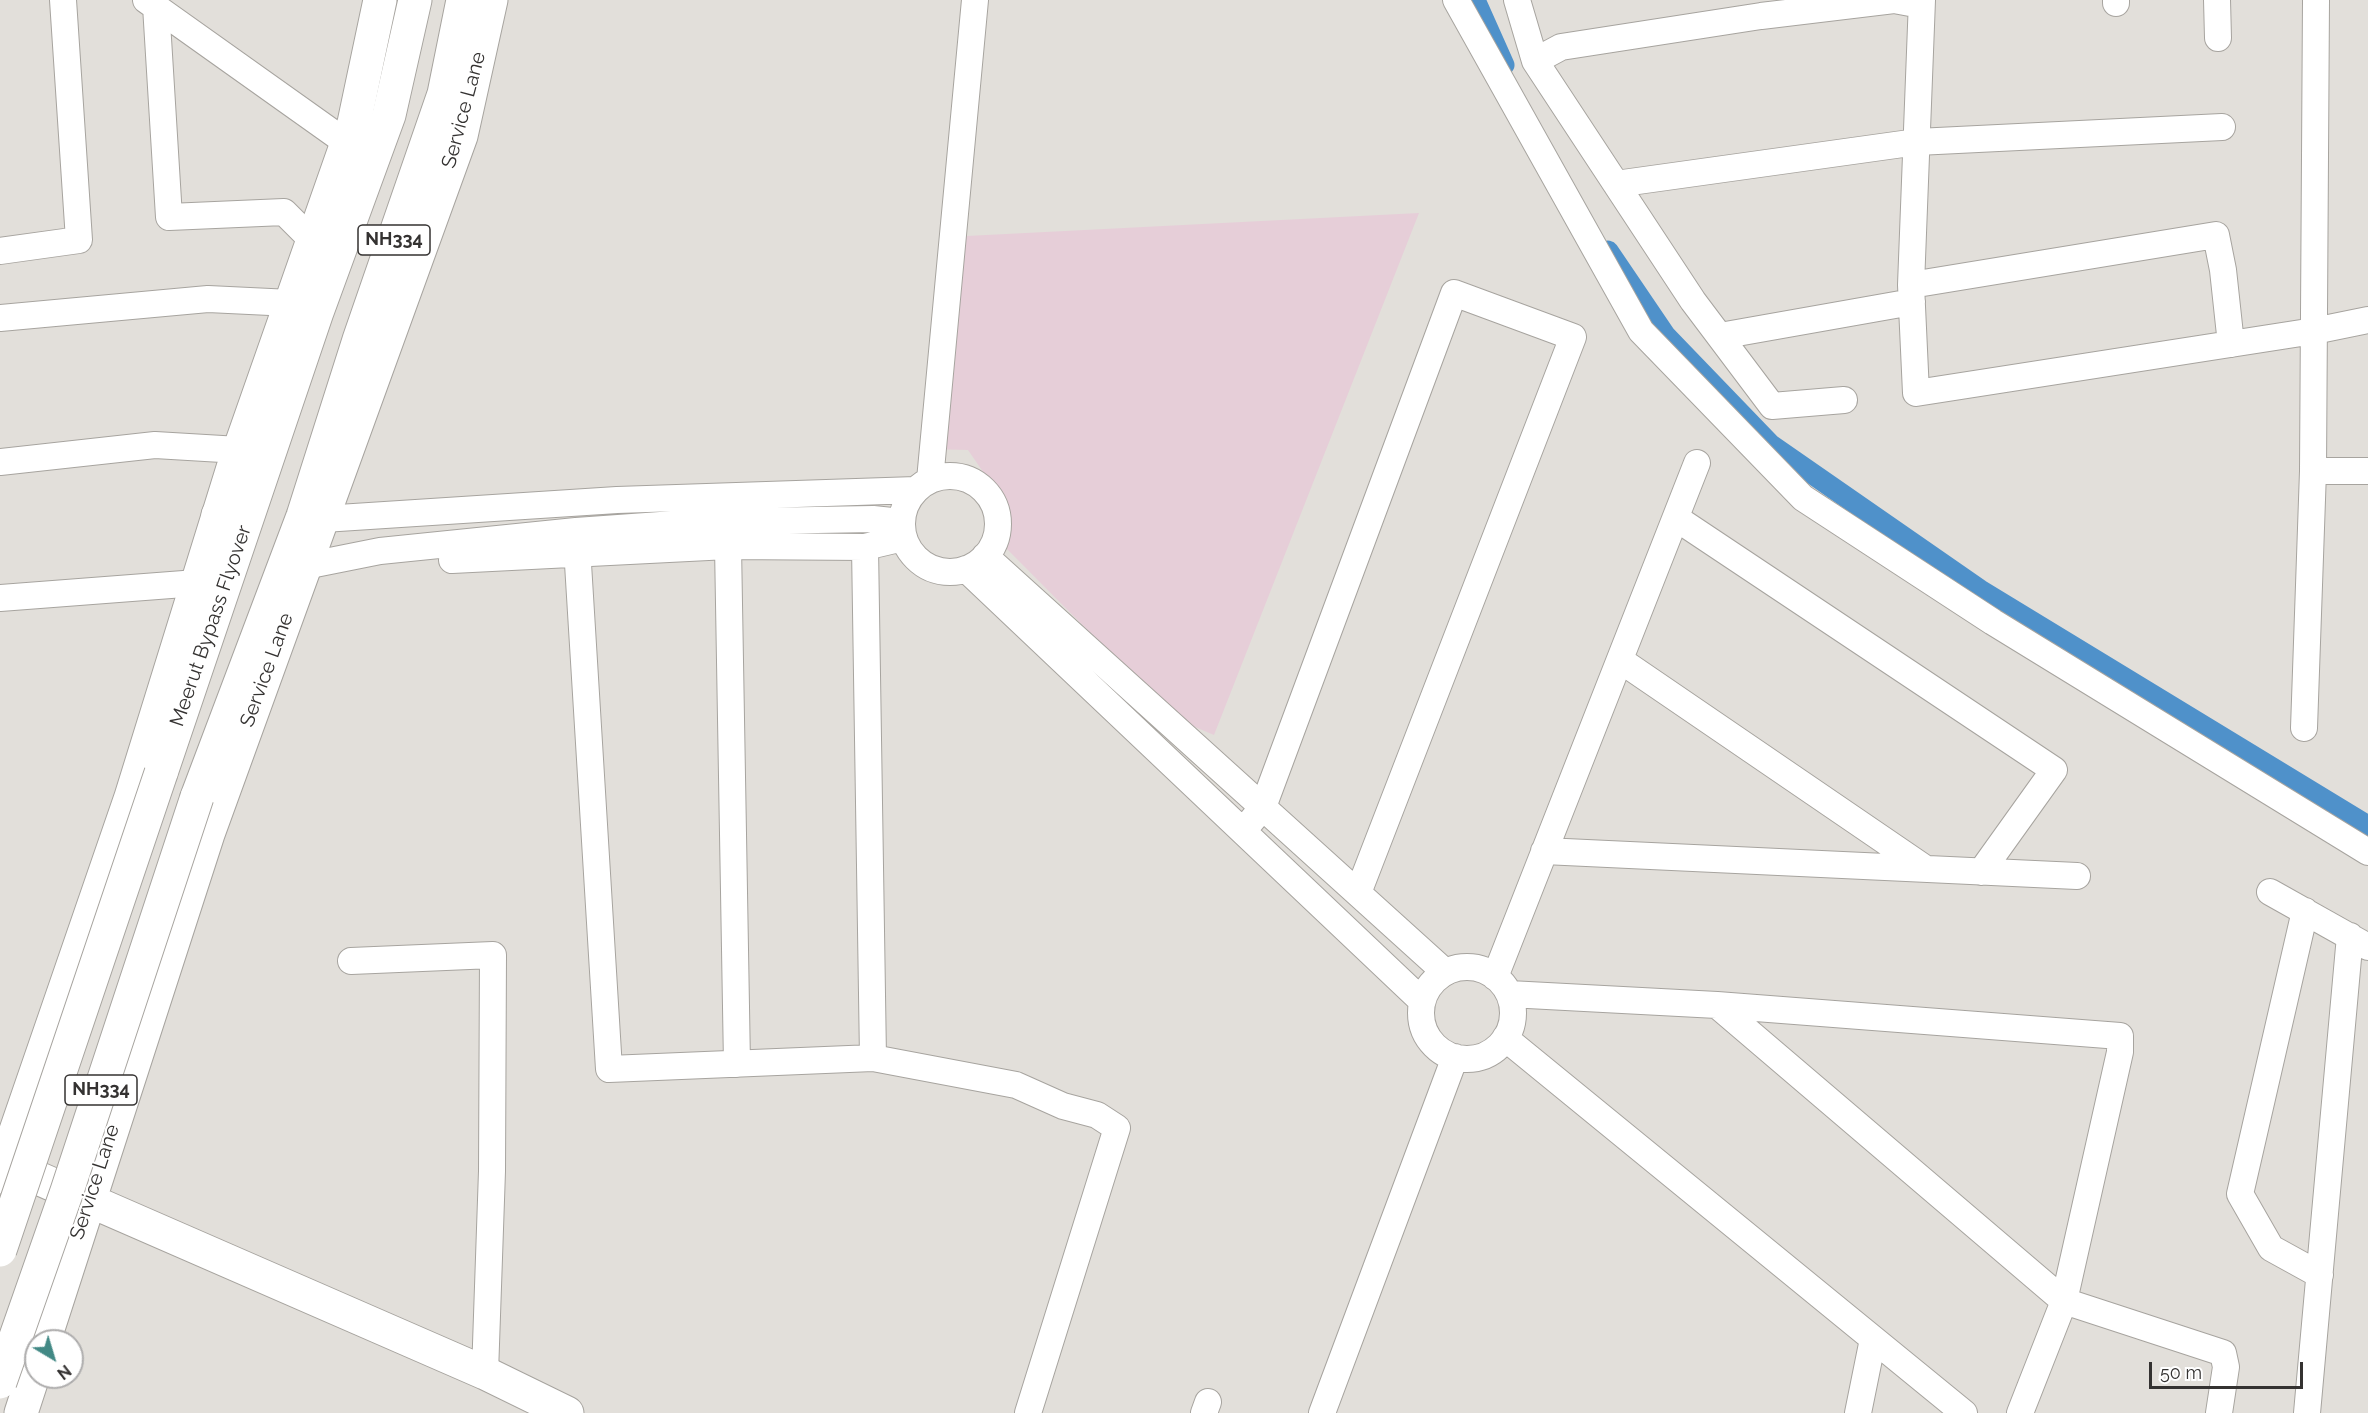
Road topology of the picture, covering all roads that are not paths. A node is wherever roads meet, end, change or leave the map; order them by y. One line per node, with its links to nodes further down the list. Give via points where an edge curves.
1 (63, 0): 21 (street, via 79,240)
2 (380, 0): 18 (main road)
3 (415, 0): 40 (main road, Meerut Bypass Flyover / NH334, via 388,115 317,312)
4 (463, 0): 38 (main road, NH334, via 444,94 359,340)
5 (491, 0): 38 (main road, Service Lane, via 461,136)
6 (975, 0): 35 (street)
7 (1456, 0): 59 (street, via 1641,331 1803,498 1993,622)
8 (1516, 0): 15 (street)
9 (2217, 0): 14 (street)
10 (2316, 0): 26 (street)
11 (151, 3): 18 (street); 20 (street, via 169,217 284,212)
12 (1921, 3): 13 (street, via 1894,0); 17 (street)
13 (1760, 8): 15 (street, via 1561,47)
14 (2218, 38)
15 (1535, 61): 19 (street)
16 (2222, 127): 17 (street)
17 (1917, 142): 19 (street); 22 (street)
18 (347, 143): 20 (main road)
19 (1616, 184): 27 (street)
20 (313, 241): 23 (main road)
21 (0, 251)
22 (1912, 294): 27 (street); 28 (street, via 1916,393); 28 (street, via 2216,235)
23 (291, 303): 24 (street, via 208,299); 30 (main road)
24 (0, 318)
25 (2368, 320): 26 (street)
26 (2313, 331): 28 (street); 33 (street)
27 (1720, 336): 29 (street, via 1772,406)
28 (2231, 344)
29 (1844, 400)
30 (239, 450): 31 (street, via 155,445); 40 (main road)
31 (0, 462)
32 (1697, 463): 39 (street)
33 (2313, 471): 34 (street); 53 (street)
34 (2368, 471)
35 (923, 485): 37 (street); 42 (street, via 908,499); 47 (street, via 945,476 962,477 988,495 996,510 996,538)
36 (617, 500): 37 (street); 38 (street); 41 (street)
37 (703, 510): 41 (street); 42 (street, via 873,519)
38 (313, 518): 46 (main road, NH334)
39 (1676, 518): 50 (street); 61 (street, via 2054,770)
40 (232, 519): 48 (main road); 80 (main road, Meerut Bypass Flyover / NH334, bridge, via 161,772)
41 (618, 529): 43 (street)
42 (902, 530): 45 (street); 47 (street, via 910,552 921,563 943,571)
43 (577, 543): 44 (street); 46 (street, via 380,551); 77 (street, via 609,1069)
44 (728, 546): 45 (street); 77 (street)
45 (865, 547): 76 (street)
46 (296, 563): 79 (main road, Service Lane); 86 (main road, NH334, bridge, via 197,797)
47 (976, 563): 51 (street); 52 (street)
48 (197, 583): 49 (street); 78 (main road, via 131,797)
49 (0, 598)
50 (1620, 660): 58 (street); 60 (street)
51 (1110, 669): 52 (street); 54 (street)
52 (1092, 689): 55 (street)
53 (2304, 728)
54 (1195, 746): 55 (street); 56 (street)
55 (1174, 766): 57 (street)
56 (1263, 807): 57 (street); 64 (street); 64 (street, via 1454,293 1573,337)
57 (1243, 831): 68 (street)
58 (1544, 851): 60 (street); 71 (street)
59 (2368, 852)
60 (1926, 869): 61 (street)
61 (1980, 872): 62 (street)
62 (2076, 876)
63 (2270, 892): 65 (street)
64 (1358, 894): 66 (street)
65 (2305, 911): 67 (street); 81 (street, via 2240,1194 2271,1248)
66 (1402, 933): 68 (street); 70 (street)
67 (2359, 941): 81 (street)
68 (1379, 960): 72 (street)
69 (351, 961): 85 (street, via 493,955 492,1171)
70 (1445, 972): 71 (street, via 1475,967); 72 (street, via 1435,979)
71 (1502, 985): 73 (street); 74 (street, via 1513,1009)
72 (1422, 1001): 75 (street, via 1424,1030 1437,1047)
73 (1717, 1005): 82 (street); 82 (street, via 2120,1036 2120,1052)
74 (1505, 1038): 75 (street, via 1483,1056); 84 (street)
75 (1455, 1057): 91 (street)
76 (873, 1058): 77 (street); 90 (street, via 1016,1085 1063,1106 1096,1115 1117,1128)
77 (737, 1064)
78 (2, 1167): 79 (main road)
79 (89, 1200): 83 (main road, Service Lane); 85 (main road)
80 (0, 1250)
81 (2320, 1275): 96 (street)
82 (2064, 1301): 94 (street); 95 (street, via 2223,1353 2226,1367)
83 (48, 1329)
84 (1873, 1339): 92 (street); 93 (street)
85 (485, 1373): 89 (main road)
86 (0, 1382)
87 (29, 1389): 88 (main road)
88 (21, 1413)
89 (567, 1413)
90 (1028, 1413)
91 (1322, 1413)
92 (1858, 1413)
93 (1964, 1413)
94 (2020, 1413)
95 (2219, 1413)
96 (2307, 1413)

